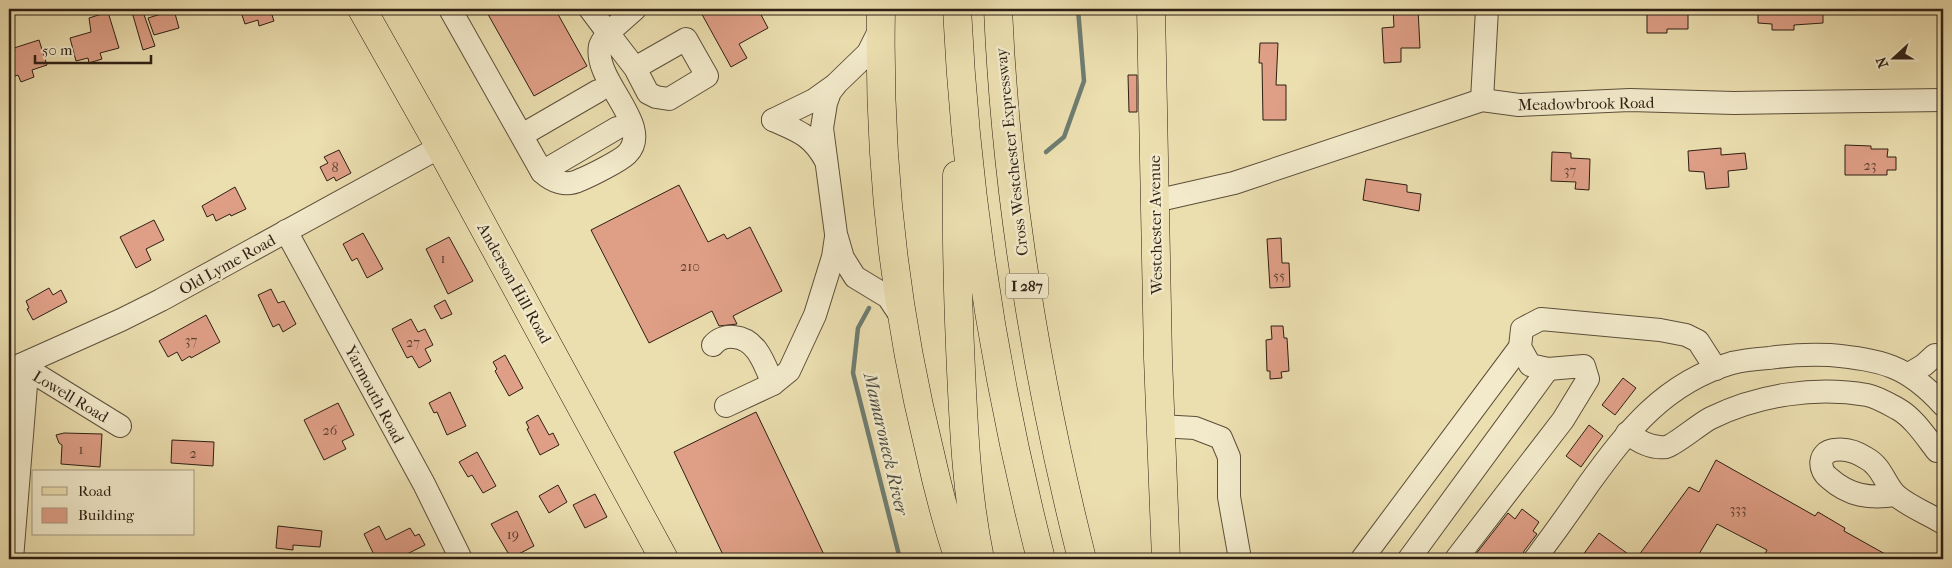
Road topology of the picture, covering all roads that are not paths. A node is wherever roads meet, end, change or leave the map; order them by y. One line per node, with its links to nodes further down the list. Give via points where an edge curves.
1 (362, 9): 18 (main road, Anderson Hill Road)
2 (450, 9): 17 (street)
3 (590, 9): 10 (street)
4 (635, 9): 10 (street)
5 (998, 9): 49 (main road, Cross Westchester Expressway / I 287, via 1007,141 1025,277 1050,418)
6 (1151, 9): 21 (main road, Westchester Avenue)
7 (1487, 9): 14 (street)
8 (881, 19): 12 (street, via 868,53); 26 (main road, via 885,171)
9 (957, 20): 47 (main road, via 957,281 964,448); 48 (main road, I 287, via 981,255 1010,422)
10 (608, 33): 11 (street); 20 (street, via 600,46 601,65 634,128 634,144 626,155 579,181 559,183)
11 (635, 68)
12 (837, 82): 19 (street, via 830,92 823,115); 19 (street, via 814,100 773,120 804,135)
13 (598, 92): 17 (street)
14 (1482, 100): 15 (street, Meadowbrook Road, via 1519,106 1630,100 1734,103); 21 (street, Meadowbrook Road, via 1234,183)
15 (1943, 100)
16 (617, 128): 20 (street)
17 (522, 135): 20 (street)
18 (440, 147): 22 (street, Old Lyme Road); 46 (main road, Anderson Hill Road)
19 (826, 161): 23 (street)
20 (542, 172)
21 (1155, 201): 38 (main road, Westchester Avenue)
22 (286, 232): 30 (street, Old Lyme Road, via 161,300); 45 (street, Yarmouth Road, via 424,484)
23 (836, 234): 24 (street, via 843,258); 25 (street, via 836,248)
24 (859, 279): 25 (street, via 844,279); 26 (street, via 888,296)
25 (821, 297): 34 (street, via 789,370)
26 (902, 319): 43 (main road, via 916,400)
27 (713, 345): 34 (street, via 728,337 746,340 758,352)
28 (1520, 346): 31 (street, via 1530,365); 32 (street, via 1522,329 1541,319 1660,330 1698,341); 53 (street)
29 (1943, 358): 33 (street, via 1935,356)
30 (15, 368): 37 (street, Lowell Road); 44 (street, via 26,385)
31 (1548, 369): 54 (street); 55 (street, via 1584,366 1588,380 1563,420)
32 (1716, 369): 33 (street, via 1757,359 1816,354 1865,359); 39 (street, via 1673,392 1649,410)
33 (1909, 374): 35 (street)
34 (773, 384): 36 (street)
35 (1943, 405)
36 (726, 406)
37 (120, 426)
38 (1160, 433): 50 (main road); 51 (main road); 52 (street, via 1195,428 1221,438 1229,457 1229,497)
39 (1627, 433): 40 (street, via 1638,441 1668,447 1709,418 1729,410 1794,392 1826,392 1868,395 1900,410 1923,432 1936,451); 56 (street)
40 (1943, 451)
41 (1896, 495): 42 (street)
42 (1943, 522)
43 (955, 551)
44 (12, 559)
45 (461, 559)
46 (664, 559)
47 (980, 559)
48 (1041, 559)
49 (1082, 559)
50 (1166, 559)
51 (1175, 559)
52 (1240, 559)
53 (1362, 559)
54 (1409, 559)
55 (1456, 559)
56 (1535, 559)

